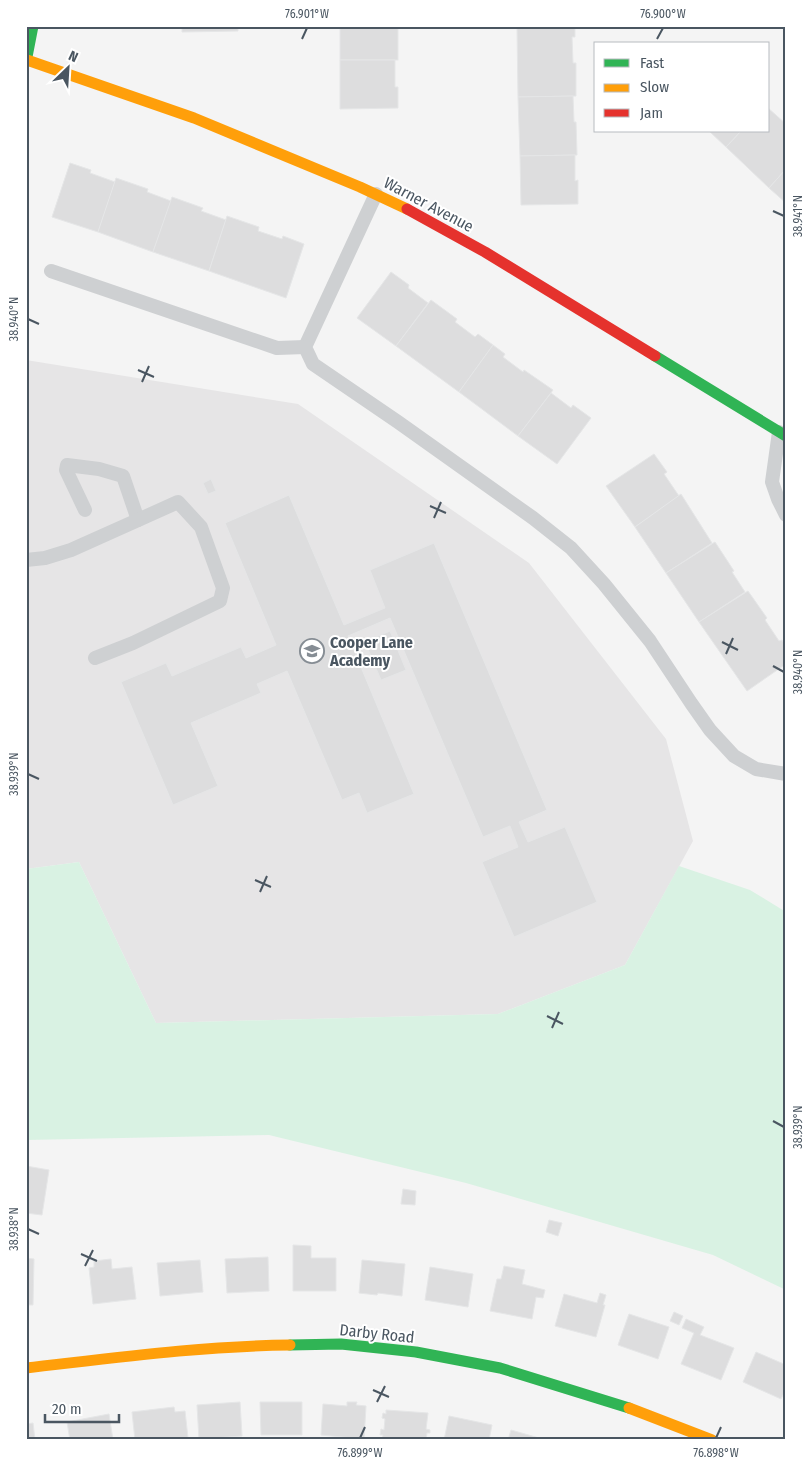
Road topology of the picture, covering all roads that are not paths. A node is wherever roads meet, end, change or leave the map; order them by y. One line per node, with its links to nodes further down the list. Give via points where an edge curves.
1 (33, 26): 2 (street)
2 (27, 61): 3 (street, Warner Avenue, via 194,118)
3 (376, 194): 5 (lane); 6 (street, Warner Avenue, via 485,252)
4 (50, 271): 5 (lane, via 277,348)
5 (305, 347): 12 (lane, via 312,364 398,422 571,548 650,641 710,730 734,756 756,769)
6 (782, 434): 8 (lane, via 772,482)
7 (85, 510): 9 (lane, via 66,470 67,464 123,476)
8 (786, 515)
9 (138, 520): 10 (lane, via 71,550); 11 (lane, via 178,502 201,526 223,588 220,601)
10 (26, 560)
11 (95, 658)
12 (786, 774)
13 (26, 1368): 14 (street, Darby Road, via 250,1345 341,1344 416,1352 500,1368 612,1402)
14 (712, 1440)

